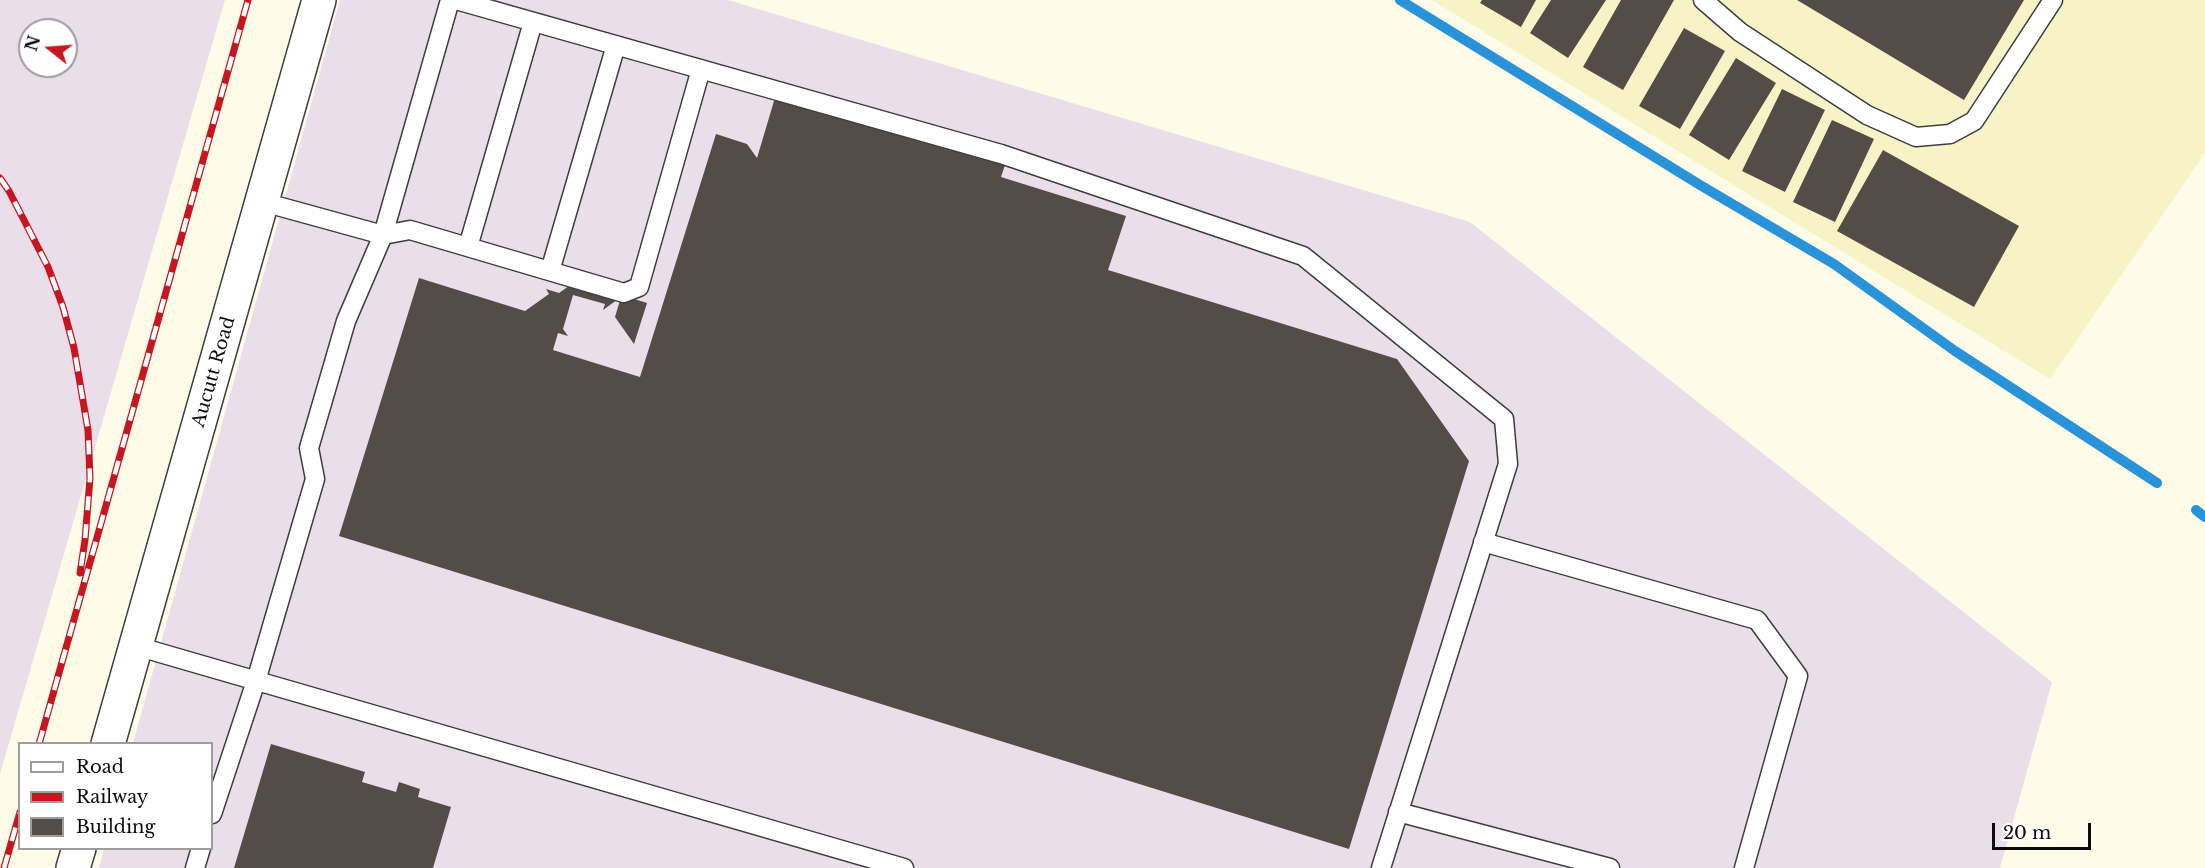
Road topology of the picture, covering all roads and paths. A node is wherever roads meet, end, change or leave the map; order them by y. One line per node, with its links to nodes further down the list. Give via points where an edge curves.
1 (319, 0): 9 (street, Aucutt Road)
2 (450, 0): 10 (lane)
3 (456, 0): 6 (lane)
4 (1703, 0): 5 (lane, via 1740,32 1867,115 1916,137 1950,134 1974,121)
5 (2053, 0)
6 (533, 22): 7 (lane); 11 (lane)
7 (616, 45): 8 (lane); 12 (lane)
8 (701, 69): 12 (lane, via 639,287 624,293); 13 (lane, via 1001,154 1303,256 1504,419 1508,464)
9 (263, 202): 10 (lane); 14 (street, Aucutt Road)
10 (383, 236): 11 (lane, via 410,230); 15 (lane, via 346,321 309,448 315,479)
11 (468, 247): 12 (lane)
12 (550, 271)
13 (1483, 543): 18 (lane); 26 (lane, via 1757,620 1798,676)
14 (136, 646): 15 (lane); 16 (street, Aucutt Road)
15 (256, 681): 17 (lane); 23 (lane)
16 (109, 742)
17 (213, 811)
18 (1398, 812): 24 (lane); 25 (lane)
19 (79, 850): 21 (street)
20 (201, 850): 22 (lane)
21 (73, 868)
22 (195, 868)
23 (904, 868)
24 (1381, 868)
25 (1610, 868)
26 (1744, 868)

